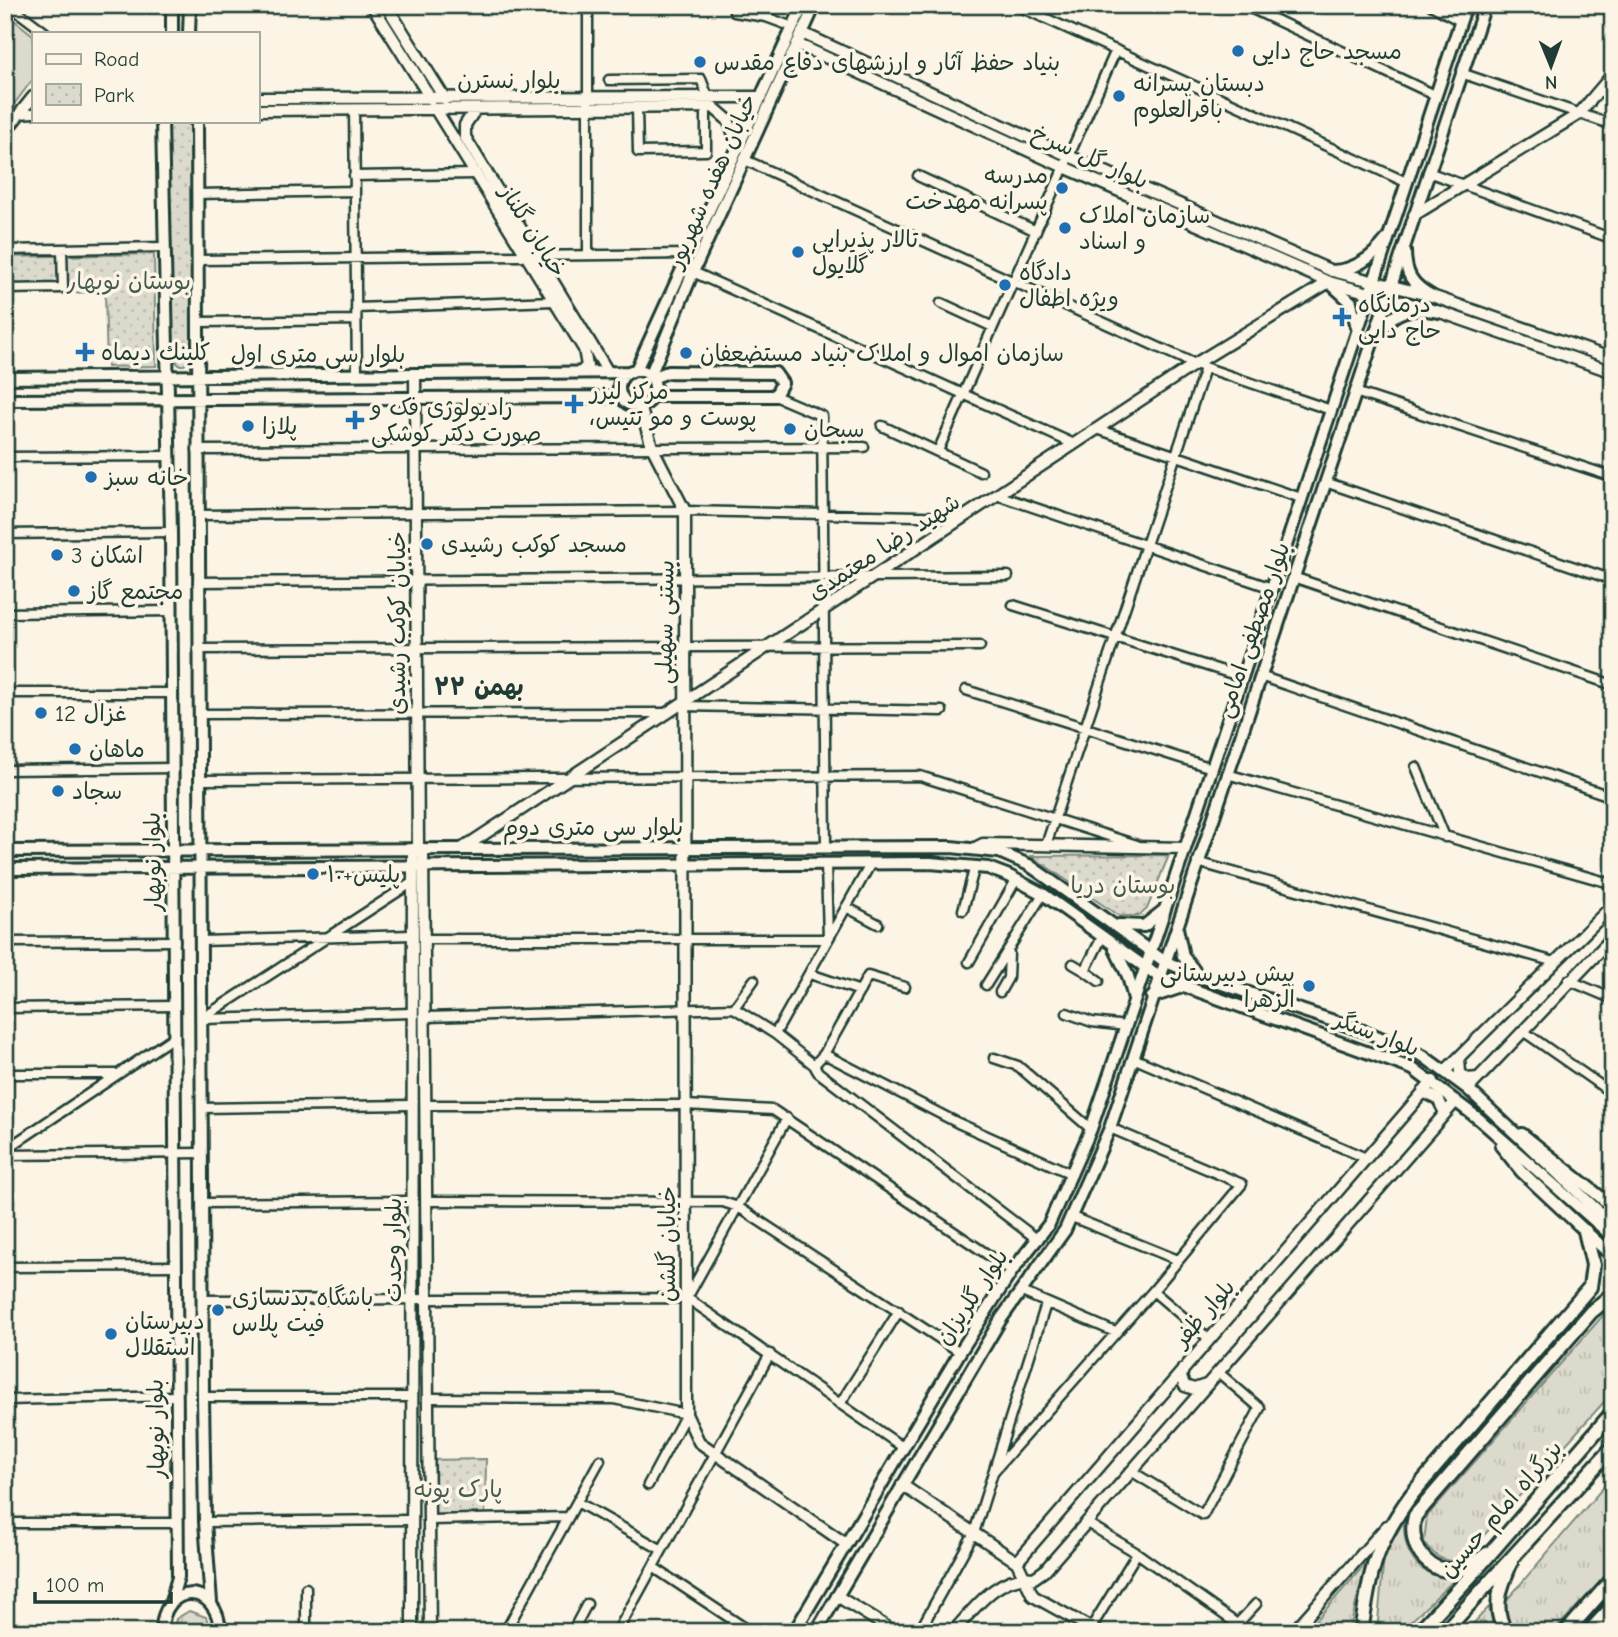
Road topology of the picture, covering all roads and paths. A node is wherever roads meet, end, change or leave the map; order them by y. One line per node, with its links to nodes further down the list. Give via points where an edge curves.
1 (9, 5): 21 (street)
2 (172, 5): 22 (main road)
3 (190, 5): 23 (main road)
4 (372, 5): 35 (street)
5 (386, 5): 36 (street)
6 (588, 5): 38 (street)
7 (803, 5): 20 (main road, خیابان هفده شهریور)
8 (815, 5): 20 (main road, خیابان هفده شهریور)
9 (1016, 5): 18 (street)
10 (1046, 5): 18 (street)
11 (1244, 5): 31 (street)
12 (1431, 5): 19 (street)
13 (1466, 5): 19 (main road)
14 (1485, 5): 26 (main road)
15 (1596, 5): 16 (street)
16 (1613, 11)
17 (734, 12): 20 (street, via 766,17)
18 (1041, 16): 25 (street)
19 (1460, 21): 31 (main road)
20 (798, 30): 24 (main road, خیابان هفده شهریور); 30 (street, بلوار گل سرخ); 32 (main road, خیابان هفده شهریور)
21 (45, 32)
22 (172, 32)
23 (190, 32)
24 (797, 44): 40 (street, بلوار گل سرخ); 54 (main road, خیابان هفده شهریور)
25 (1116, 50): 53 (street); 60 (street)
26 (1461, 73): 47 (street); 56 (main road)
27 (1613, 74): 47 (street)
28 (609, 80): 29 (street)
29 (637, 80): 37 (street); 39 (street, via 701,79)
30 (937, 95): 40 (street); 53 (street, بلوار گل سرخ)
31 (1435, 95): 60 (main road)
32 (761, 97): 39 (street, بلوار نسترن); 52 (main road, خیابان هفده شهریور)
33 (32, 98): 46 (street)
34 (259, 98): 35 (street, بلوار نسترن)
35 (431, 99): 36 (street, بلوار نسترن)
36 (445, 99): 38 (street, بلوار نسترن)
37 (637, 103): 38 (street, بلوار نسترن); 39 (street, بلوار نسترن); 39 (street, via 638,152 706,151)
38 (587, 104): 44 (street, بلوار نسترن); 75 (street)
39 (709, 104): 52 (street, via 727,120)
40 (931, 106): 55 (street, بلوار گل سرخ)
41 (259, 110): 42 (street, بلوار نسترن)
42 (354, 110): 43 (street, بلوار نسترن); 58 (street)
43 (436, 110): 44 (street, بلوار نسترن); 57 (street, خیابان گلناز)
44 (475, 110): 74 (street, خیابان گلناز, via 465,125 465,137)
45 (32, 113): 46 (street)
46 (19, 114): 51 (street)
47 (1579, 114): 50 (street); 61 (street)
48 (162, 122): 71 (main road, بلوار نوبهار)
49 (197, 122): 63 (main road, بلوار نوبهار)
50 (1613, 125)
51 (5, 132)
52 (739, 147): 76 (main road, خیابان هفده شهریور)
53 (1069, 156): 55 (street); 65 (street, بلوار گل سرخ)
54 (745, 160): 79 (main road, خیابان هفده شهریور); 82 (street)
55 (1064, 167): 66 (street); 67 (street, بلوار گل سرخ)
56 (1428, 172): 61 (street); 64 (main road)
57 (475, 174): 58 (street); 74 (street, خیابان گلناز)
58 (354, 176): 62 (street)
59 (918, 176): 66 (street)
60 (1406, 182): 68 (main road)
61 (1462, 186): 64 (street); 69 (street)
62 (354, 191): 63 (street); 77 (street)
63 (198, 194): 78 (main road, بلوار نوبهار)
64 (1414, 215): 70 (main road)
65 (1221, 223): 67 (street); 80 (street, بلوار گل سرخ)
66 (1036, 231): 82 (street)
67 (1216, 234): 80 (street, بلوار گل سرخ)
68 (1388, 238): 80 (main road, via 1361,262); 81 (main road)
69 (1613, 239)
70 (1405, 243): 83 (main road); 86 (main road, via 1408,273 1416,286)
71 (165, 247): 72 (street); 106 (main road, بلوار نوبهار)
72 (62, 249): 73 (street); 84 (street, via 63,288)
73 (5, 250)
74 (531, 254): 75 (street); 77 (street); 88 (street, خیابان گلناز); 95 (street, خیابان گلناز)
75 (588, 254): 76 (street)
76 (691, 254): 100 (main road, خیابان هفده شهریور)
77 (356, 259): 78 (street); 90 (street)
78 (198, 260): 93 (main road, بلوار نوبهار)
79 (693, 272): 109 (main road, خیابان هفده شهریور); 111 (street)
80 (1331, 276): 81 (street, بلوار گل سرخ); 85 (street, بلوار گل سرخ); 96 (main road, via 1351,302); 99 (street, شهید رضا معتمدی)
81 (1375, 279): 83 (street, بلوار گل سرخ); 85 (main road, بلوار مصطفی امامی)
82 (1013, 282): 94 (street); 99 (street)
83 (1392, 284): 86 (street, بلوار گل سرخ); 87 (main road, بلوار مصطفی امامی)
84 (5, 289)
85 (1371, 293): 87 (street, بلوار گل سرخ); 96 (main road, بلوار مصطفی امامی)
86 (1432, 296): 98 (street, بلوار گل سرخ)
87 (1387, 297): 91 (street, بلوار گل سرخ); 97 (main road, بلوار مصطفی امامی)
88 (554, 301): 90 (street); 95 (street, خیابان گلناز)
89 (941, 303): 94 (street)
90 (356, 308): 92 (street)
91 (1440, 312): 97 (main road, via 1405,309 1390,317); 103 (street, بلوار گل سرخ)
92 (356, 320): 93 (street); 104 (street)
93 (199, 322): 107 (main road, بلوار نوبهار)
94 (993, 327): 111 (street)
95 (577, 329): 101 (street, خیابان گلناز, via 587,357); 102 (street, خیابان گلناز)
96 (1357, 332): 120 (main road, بلوار مصطفی امامی)
97 (1373, 336): 110 (main road, بلوار مصطفی امامی)
98 (1613, 359)
99 (1200, 366): 120 (street); 122 (street, شهید رضا معتمدی); 132 (street)
100 (633, 371): 102 (main road, بلوار سی متری اول); 109 (main road); 115 (main road, via 622,380)
101 (581, 372): 102 (main road, بلوار سی متری اول); 105 (main road, بلوار سی متری اول)
102 (608, 372)
103 (1613, 372)
104 (357, 374): 105 (main road, بلوار سی متری اول); 107 (main road, بلوار سی متری اول)
105 (415, 374): 114 (street, خیابان کوکب رشیدی)
106 (168, 376): 107 (main road, بلوار سی متری اول); 108 (main road, بلوار سی متری اول); 116 (main road, بلوار نوبهار)
107 (198, 376): 117 (main road, بلوار نوبهار)
108 (5, 377)
109 (651, 377): 112 (main road); 113 (main road, via 668,372 775,373 782,383)
110 (1356, 392): 134 (street); 135 (main road, بلوار مصطفی امامی)
111 (962, 395): 123 (street); 129 (street)
112 (653, 396): 113 (main road); 119 (main road)
113 (775, 396): 125 (street, via 822,416)
114 (415, 397): 115 (main road, بلوار سی متری اول); 117 (main road, بلوار سی متری اول); 127 (street, خیابان کوکب رشیدی)
115 (622, 397): 119 (main road)
116 (169, 399): 117 (main road, بلوار سی متری اول); 118 (main road, بلوار سی متری اول); 130 (main road, بلوار نوبهار)
117 (198, 399): 128 (main road, بلوار نوبهار)
118 (5, 400)
119 (640, 406): 124 (street, بستنی سهیلی)
120 (1331, 410): 137 (main road, بلوار مصطفی امامی)
121 (882, 426): 129 (street)
122 (1097, 429): 123 (street, شهید رضا معتمدی); 132 (street)
123 (1073, 444): 136 (street, شهید رضا معتمدی)
124 (652, 447): 125 (street); 127 (street); 138 (street, بستنی سهیلی)
125 (824, 447): 126 (street); 140 (street)
126 (864, 447)
127 (415, 448): 128 (street); 139 (street, خیابان کوکب رشیدی)
128 (197, 450): 141 (main road, بلوار نوبهار)
129 (937, 451): 133 (street)
130 (170, 456): 131 (street); 143 (main road, بلوار نوبهار)
131 (5, 457)
132 (1176, 457): 137 (street); 145 (street)
133 (981, 472)
134 (1613, 477)
135 (1325, 482): 149 (main road, بلوار مصطفی امامی); 152 (street)
136 (997, 495): 142 (street, شهید رضا معتمدی); 145 (street)
137 (1301, 498): 154 (main road, بلوار مصطفی امامی)
138 (685, 511): 139 (street); 140 (street); 150 (street, بستنی سهیلی)
139 (416, 513): 141 (street); 151 (street, خیابان کوکب رشیدی)
140 (824, 514): 142 (street); 148 (street)
141 (198, 515): 153 (main road, بلوار نوبهار)
142 (964, 517): 146 (street, شهید رضا معتمدی)
143 (171, 532): 144 (street); 157 (main road, بلوار نوبهار)
144 (5, 534)
145 (1146, 546): 154 (street); 159 (street)
146 (875, 575): 147 (street); 148 (street); 156 (street, شهید رضا معتمدی)
147 (1008, 576)
148 (824, 577): 150 (street); 156 (street)
149 (1293, 577): 166 (main road, بلوار مصطفی امامی); 168 (street)
150 (685, 578): 151 (street); 160 (street, بستنی سهیلی)
151 (416, 580): 153 (street); 164 (street, خیابان کوکب رشیدی)
152 (1613, 580)
153 (198, 582): 165 (main road, بلوار نوبهار)
154 (1272, 588): 167 (main road, بلوار مصطفی امامی)
155 (1013, 605): 159 (street)
156 (824, 610): 161 (street, شهید رضا معتمدی); 163 (street)
157 (172, 611): 158 (street); 170 (main road, بلوار نوبهار)
158 (5, 613)
159 (1116, 637): 167 (street); 178 (street)
160 (684, 645): 161 (street); 164 (street); 172 (street, بستنی سهیلی)
161 (770, 645): 163 (street); 172 (street, شهید رضا معتمدی)
162 (980, 646): 163 (street)
163 (825, 647): 173 (street)
164 (417, 648): 165 (street); 175 (street, خیابان کوکب رشیدی)
165 (198, 649): 177 (main road, بلوار نوبهار)
166 (1260, 676): 183 (main road, بلوار مصطفی امامی); 189 (street)
167 (1242, 677): 181 (main road, بلوار مصطفی امامی)
168 (1613, 685)
169 (966, 690): 178 (street)
170 (172, 692): 171 (street); 180 (main road, بلوار نوبهار)
171 (5, 693)
172 (683, 706): 173 (street); 176 (street, شهید رضا معتمدی); 185 (street, بستنی سهیلی)
173 (825, 709): 174 (street); 184 (street)
174 (942, 710)
175 (417, 713): 176 (street); 177 (street); 186 (street, خیابان کوکب رشیدی)
176 (670, 713): 187 (street, شهید رضا معتمدی)
177 (199, 714): 188 (main road, بلوار نوبهار)
178 (1085, 729): 181 (street); 190 (street)
179 (1416, 767): 191 (street)
180 (173, 768): 182 (street); 200 (main road, بلوار نوبهار)
181 (1212, 768): 197 (main road, بلوار مصطفی امامی)
182 (5, 769)
183 (1227, 774): 191 (street); 203 (main road, بلوار مصطفی امامی)
184 (825, 776): 185 (street); 190 (street, via 920,775); 196 (street)
185 (684, 777): 187 (street); 195 (street, بستنی سهیلی)
186 (418, 778): 187 (street); 188 (street); 198 (street, خیابان کوکب رشیدی)
187 (570, 778): 194 (street, شهید رضا معتمدی)
188 (199, 780): 201 (main road, بلوار نوبهار)
189 (1613, 797)
190 (1055, 819): 192 (street); 193 (street)
191 (1445, 836): 215 (street)
192 (1046, 845): 193 (street); 199 (street, via 983,844)
193 (1144, 847): 197 (street)
194 (463, 848): 195 (main road, بلوار سی متری دوم); 198 (main road, بلوار سی متری دوم)
195 (684, 848): 196 (main road, بلوار سی متری دوم); 205 (street, بستنی سهیلی)
196 (826, 848): 199 (main road, بلوار سی متری دوم)
197 (1185, 848): 219 (main road, بلوار مصطفی امامی)
198 (418, 849): 201 (main road, بلوار سی متری دوم); 208 (street, بلوار وحدت); 209 (street, بلوار وحدت)
199 (973, 849): 221 (main road, بلوار سی متری دوم, via 999,852 1029,865)
200 (173, 850): 201 (main road, بلوار سی متری دوم); 202 (main road, بلوار سی متری دوم); 211 (main road, بلوار نوبهار)
201 (200, 850): 212 (main road, بلوار نوبهار)
202 (5, 851)
203 (1197, 862): 223 (main road, بلوار مصطفی امامی); 238 (street)
204 (871, 863): 206 (main road, بلوار سی متری دوم); 207 (main road, بلوار سی متری دوم); 218 (street)
205 (684, 864): 206 (main road, بلوار سی متری دوم); 209 (main road, بلوار سی متری دوم); 227 (street, خیابان گلشن)
206 (826, 864): 228 (street)
207 (975, 866): 213 (main road, بلوار سی متری دوم); 220 (street)
208 (412, 867): 209 (main road, بلوار سی متری دوم); 212 (main road, بلوار سی متری دوم); 214 (street, بلوار وحدت)
209 (425, 868): 226 (street, بلوار وحدت)
210 (5, 869): 211 (main road, بلوار سی متری دوم)
211 (174, 869): 212 (main road, بلوار سی متری دوم); 231 (main road, بلوار نوبهار)
212 (200, 869): 232 (main road, بلوار نوبهار)
213 (1016, 880): 216 (main road, بلوار سی متری دوم); 237 (street)
214 (412, 882): 224 (street, بلوار وحدت); 229 (street)
215 (1613, 884)
216 (1043, 894): 230 (main road, بلوار سی متری دوم); 235 (street)
217 (1613, 905): 238 (street)
218 (846, 907): 222 (street); 228 (street)
219 (1165, 909): 221 (main road, via 1144,926); 234 (main road, بلوار مصطفی امامی)
220 (964, 910)
221 (1113, 923): 234 (main road, بلوار سی متری دوم)
222 (878, 924)
223 (1176, 925): 236 (main road, بلوار مصطفی امامی); 244 (main road, via 1183,956)
224 (412, 935): 229 (street); 260 (street, بلوار وحدت)
225 (1613, 937): 247 (street)
226 (426, 939): 227 (street); 262 (street, بلوار وحدت)
227 (684, 939): 228 (street); 259 (street, خیابان گلشن)
228 (828, 939): 242 (street)
229 (325, 940): 232 (street); 263 (street)
230 (1107, 940): 240 (main road, بلوار سی متری دوم); 241 (street); 255 (main road, via 1128,976)
231 (175, 941): 233 (street); 256 (main road, بلوار نوبهار)
232 (201, 941): 263 (main road, بلوار نوبهار)
233 (5, 942)
234 (1151, 951): 236 (main road, بلوار سی متری دوم); 240 (main road, بلوار مصطفی امامی)
235 (1009, 953): 248 (street); 252 (street, via 1008,978)
236 (1164, 961): 243 (main road, بلوار مصطفی امامی); 244 (main road, بلوار سنگر)
237 (969, 962)
238 (1555, 962): 271 (street)
239 (1073, 964): 241 (street)
240 (1145, 968): 243 (main road, بلوار سی متری دوم); 255 (main road, بلوار گلریزان)
241 (1085, 971): 246 (street)
242 (810, 974): 251 (street); 266 (street)
243 (1159, 977): 249 (main road, بلوار سنگر); 253 (main road, بلوار گلریزان)
244 (1201, 978): 273 (main road, بلوار سنگر, via 1397,1043)
245 (754, 980): 258 (street)
246 (1099, 981)
247 (1569, 981): 254 (street); 265 (street)
248 (986, 985)
249 (1182, 987): 253 (main road); 277 (main road, بلوار سنگر, via 1390,1059)
250 (905, 988): 251 (street, via 867,976)
251 (860, 991): 268 (street)
252 (1000, 992)
253 (1152, 997): 270 (main road, بلوار گلریزان)
254 (1613, 999)
255 (1134, 1002): 264 (main road, بلوار گلریزان)
256 (175, 1006): 257 (street); 267 (main road, بلوار نوبهار)
257 (5, 1008)
258 (734, 1008): 259 (street); 266 (street)
259 (685, 1011): 262 (street); 284 (street, خیابان گلشن)
260 (412, 1013): 263 (street); 282 (street, بلوار وحدت)
261 (1067, 1013): 264 (street)
262 (426, 1017): 283 (street, بلوار وحدت)
263 (201, 1019): 285 (main road, بلوار نوبهار)
264 (1126, 1026): 291 (main road, بلوار گلریزان)
265 (1523, 1031): 276 (street); 280 (street)
266 (775, 1034): 272 (street)
267 (175, 1036): 275 (street); 292 (main road, بلوار نوبهار)
268 (824, 1054): 272 (street); 296 (street, via 958,1123)
269 (994, 1058): 291 (street, via 1018,1066)
270 (1133, 1058): 290 (main road, بلوار گلریزان); 295 (street)
271 (1459, 1058): 273 (street); 276 (street, via 1460,1073 1467,1079)
272 (814, 1065): 307 (street)
273 (1446, 1071): 278 (main road, بلوار سنگر)
274 (5, 1074): 275 (street)
275 (119, 1074): 293 (street)
276 (1478, 1078): 278 (street)
277 (1433, 1081): 279 (street, بلوار ظفر); 281 (main road, بلوار سنگر)
278 (1468, 1089): 286 (main road, بلوار سنگر)
279 (1423, 1092): 287 (street, via 1438,1099); 295 (street, بلوار ظفر)
280 (1613, 1094)
281 (1456, 1101): 287 (street); 289 (main road, بلوار سنگر)
282 (412, 1105): 285 (street); 297 (street, بلوار وحدت)
283 (427, 1105): 284 (street); 298 (street, بلوار وحدت)
284 (686, 1105): 288 (street, via 773,1110); 300 (street, خیابان گلشن)
285 (201, 1108): 294 (main road, بلوار نوبهار)
286 (1487, 1108): 301 (main road); 304 (main road, بلوار سنگر)
287 (1445, 1113): 327 (street)
288 (787, 1118): 302 (street); 312 (street)
289 (1479, 1119): 305 (main road, via 1522,1172); 306 (main road, بلوار سنگر)
290 (1110, 1128): 303 (main road, بلوار گلریزان); 309 (street, via 1242,1184)
291 (1091, 1129): 296 (main road, بلوار گلریزان)
292 (174, 1152): 293 (street); 294 (street); 310 (main road, بلوار نوبهار)
293 (5, 1153)
294 (202, 1153): 299 (main road, بلوار نوبهار)
295 (1366, 1158): 323 (street, بلوار ظفر)
296 (1072, 1174): 307 (main road, بلوار گلریزان)
297 (412, 1200): 299 (street); 317 (street, بلوار وحدت)
298 (428, 1201): 300 (street); 319 (street, بلوار وحدت)
299 (202, 1203): 318 (main road, بلوار نوبهار)
300 (686, 1203): 302 (street, via 723,1202); 316 (street, خیابان گلشن)
301 (1613, 1207)
302 (738, 1208): 316 (street); 321 (street)
303 (1072, 1217): 309 (street); 314 (main road, بلوار گلریزان)
304 (1613, 1224)
305 (1585, 1231): 308 (main road); 349 (main road, via 1594,1273 1586,1293)
306 (1613, 1237)
307 (1038, 1240): 312 (main road, بلوار گلریزان)
308 (1613, 1257)
309 (1178, 1260): 313 (street)
310 (175, 1266): 311 (street); 329 (main road, بلوار نوبهار)
311 (5, 1268)
312 (1012, 1271): 324 (main road, بلوار گلریزان)
313 (1153, 1291): 322 (street); 323 (street)
314 (1022, 1292): 320 (street); 344 (main road, بلوار گلریزان)
315 (1613, 1294): 357 (main road, via 1591,1312 1415,1516 1415,1546 1435,1567 1468,1567)
316 (687, 1298): 319 (street); 325 (street); 336 (street, خیابان گلشن)
317 (412, 1299): 318 (street); 319 (street); 331 (street, بلوار وحدت)
318 (202, 1300): 330 (main road, بلوار نوبهار)
319 (429, 1300): 332 (street, بلوار وحدت)
320 (1046, 1304): 322 (street); 342 (street)
321 (899, 1311): 324 (street); 334 (street)
322 (1115, 1332): 342 (street)
323 (1208, 1338): 326 (street, بلوار ظفر)
324 (960, 1352): 338 (main road, بلوار گلریزان)
325 (770, 1354): 334 (street); 339 (street)
326 (1184, 1366): 328 (street, via 1181,1378 1185,1386); 359 (street, بلوار ظفر)
327 (1218, 1372): 328 (street); 341 (street, via 1260,1408 1203,1515)
328 (1206, 1385): 341 (street)
329 (176, 1396): 333 (street); 352 (main road, بلوار نوبهار)
330 (202, 1397): 331 (street); 350 (main road, بلوار نوبهار)
331 (411, 1397): 347 (street, بلوار وحدت)
332 (429, 1398): 336 (street, via 614,1399); 348 (street, بلوار وحدت)
333 (5, 1401)
334 (840, 1404): 338 (street)
335 (1613, 1412): 357 (main road, بزرگراه امام حسین)
336 (686, 1413): 339 (street, خیابان گلشن, via 699,1442); 343 (street)
337 (1613, 1447): 360 (main road, بزرگراه امام حسین)
338 (904, 1448): 355 (main road, بلوار گلریزان)
339 (715, 1454): 355 (street, خیابان گلشن); 356 (street)
340 (600, 1460): 345 (street)
341 (1131, 1471): 353 (street)
342 (993, 1472): 354 (street)
343 (648, 1485)
344 (902, 1485): 354 (street); 365 (main road, بلوار گلریزان)
345 (577, 1502): 346 (street); 356 (street)
346 (568, 1517): 348 (street); 378 (street)
347 (411, 1520): 350 (street); 376 (street, بلوار وحدت)
348 (430, 1520): 377 (street, بلوار وحدت)
349 (1392, 1521): 388 (street); 389 (main road, via 1373,1559)
350 (205, 1522): 367 (main road, بلوار نوبهار)
351 (5, 1523): 352 (street)
352 (178, 1523): 366 (main road, بلوار نوبهار, via 178,1577)
353 (1087, 1523): 358 (street); 362 (street, via 1044,1571 1034,1578)
354 (974, 1532): 359 (street); 385 (street)
355 (846, 1544): 382 (main road, بلوار گلریزان)
356 (662, 1550): 361 (street)
357 (1493, 1550): 390 (main road, بزرگراه امام حسین)
358 (1137, 1553): 371 (street); 372 (street)
359 (1017, 1562): 362 (street)
360 (1511, 1562): 391 (main road, بزرگراه امام حسین); 392 (main road, via 1497,1603)
361 (653, 1567): 380 (street); 381 (street)
362 (1021, 1576): 372 (street, via 1033,1596); 386 (street, via 990,1592)
363 (1613, 1579): 393 (main road)
364 (306, 1588): 375 (street)
365 (837, 1596): 383 (main road, بلوار گلریزان); 384 (street)
366 (172, 1602): 367 (main road, via 188,1594); 373 (main road, بلوار نوبهار, via 163,1616)
367 (211, 1602): 374 (main road, بلوار نوبهار, via 218,1612)
368 (587, 1604): 379 (street)
369 (1256, 1604): 371 (street)
370 (1613, 1606): 394 (main road)
371 (1237, 1624): 387 (street)
372 (1094, 1630)
373 (162, 1632)
374 (220, 1632)
375 (306, 1632)
376 (412, 1632)
377 (430, 1632)
378 (505, 1632)
379 (572, 1632)
380 (617, 1632)
381 (751, 1632)
382 (794, 1632)
383 (816, 1632)
384 (895, 1632)
385 (919, 1632)
386 (953, 1632)
387 (1230, 1632)
388 (1293, 1632)
389 (1361, 1632)
390 (1418, 1632)
391 (1444, 1632)
392 (1506, 1632)
393 (1566, 1632)
394 (1589, 1632)

